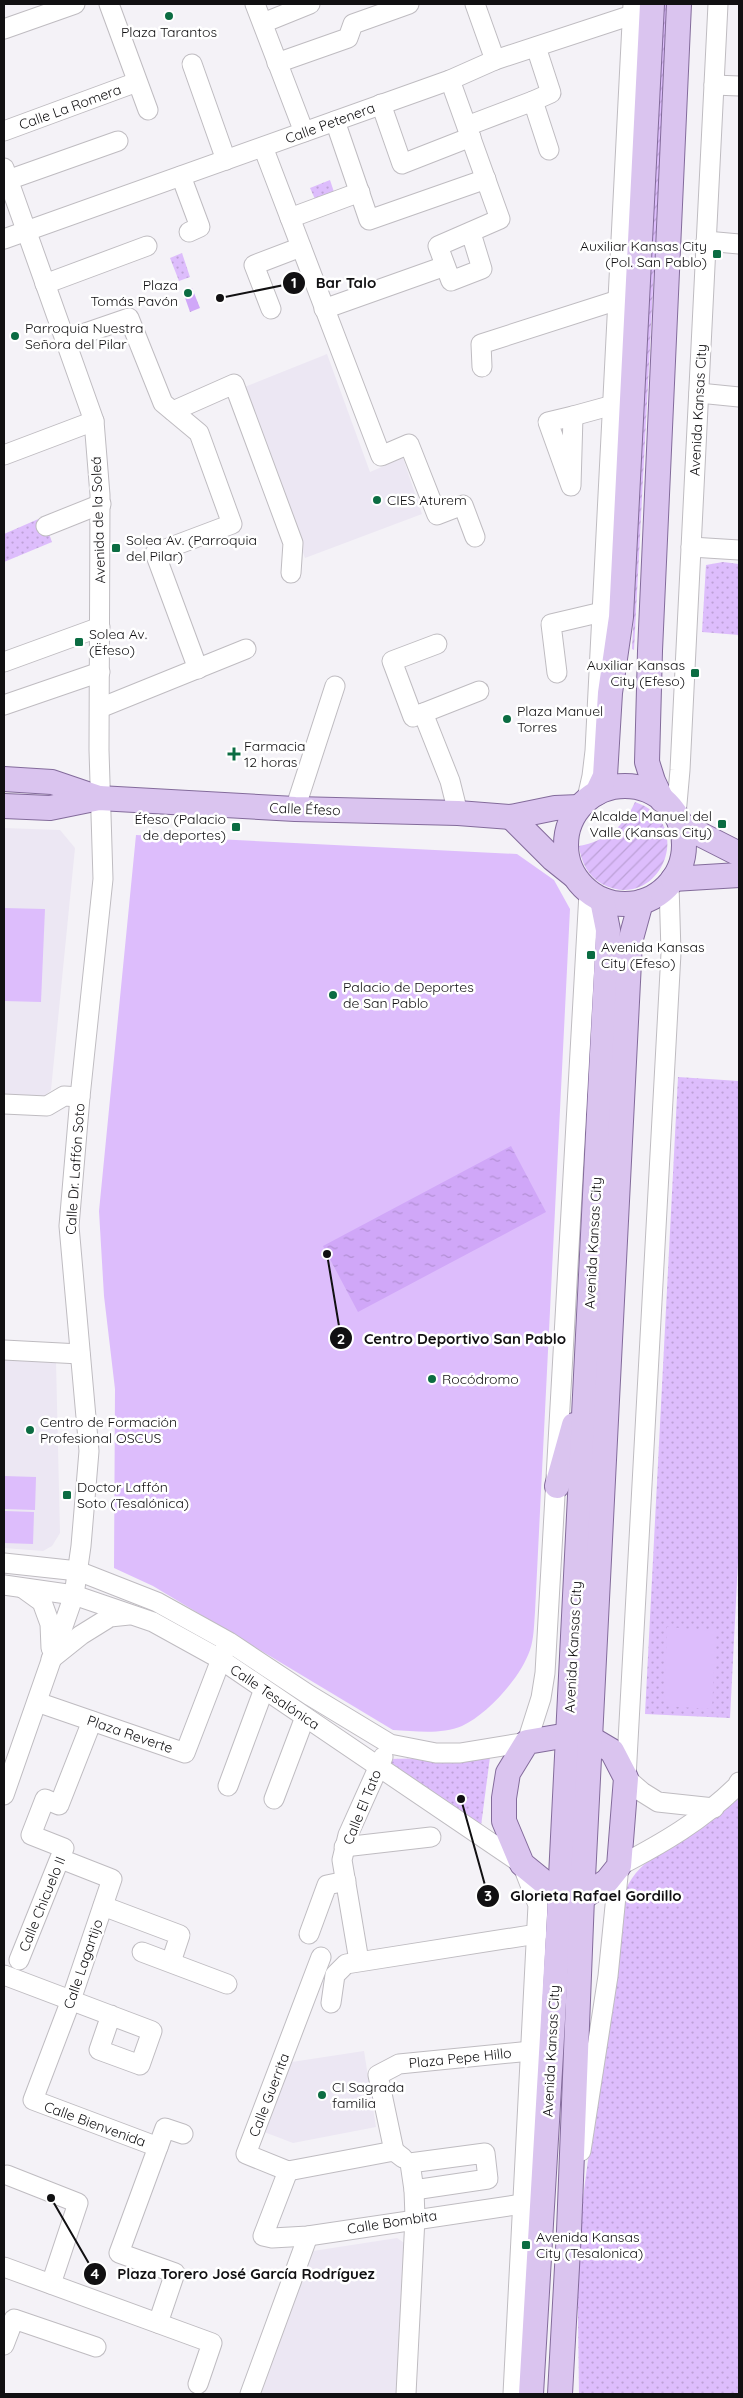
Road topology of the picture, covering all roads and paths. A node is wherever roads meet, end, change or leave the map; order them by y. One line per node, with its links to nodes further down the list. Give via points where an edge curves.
1 (75, 4): 11 (street)
2 (109, 4): 17 (street)
3 (255, 4): 10 (street)
4 (310, 4): 10 (street)
5 (409, 4): 14 (street, via 352,24 348,38)
6 (476, 4): 13 (street)
7 (679, 4): 83 (main road, via 647,762 653,781)
8 (718, 4): 18 (street, Avenida Kansas City)
9 (639, 7): 12 (street, Calle Petenera); 46 (street); 79 (main road, via 621,617 610,693 605,776)
10 (263, 23): 14 (street)
11 (4, 29)
12 (536, 47): 13 (street, Calle Petenera); 20 (street, via 551,93)
13 (495, 60): 16 (street, Calle Petenera)
14 (277, 62): 25 (street)
15 (192, 64): 30 (street)
16 (450, 80): 21 (street, Calle Petenera); 26 (street)
17 (137, 82): 22 (street); 24 (street, Calle La Romera)
18 (714, 85): 19 (street); 40 (street, Avenida Kansas City)
19 (739, 86)
20 (533, 101): 26 (street); 29 (street)
21 (381, 104): 23 (street, Calle Petenera); 26 (street, via 402,164)
22 (148, 110)
23 (335, 121): 25 (street, Calle Petenera); 34 (street)
24 (4, 131)
25 (304, 132): 28 (street, Calle Petenera)
26 (469, 132): 33 (street)
27 (118, 141): 31 (street)
28 (263, 147): 30 (street, Calle Petenera); 35 (street)
29 (549, 150)
30 (226, 160): 32 (street, Calle Petenera)
31 (6, 174): 36 (street, Avenida de la Soleá)
32 (181, 176): 36 (street, Calle Petenera); 37 (street, via 200,227)
33 (486, 179): 34 (street, via 369,220); 38 (street, via 500,219)
34 (360, 192): 35 (street)
35 (290, 218): 43 (street)
36 (27, 231): 39 (street, Calle Petenera); 45 (street, Avenida de la Soleá)
37 (188, 232)
38 (471, 234): 44 (street, via 438,246); 44 (street, via 482,269 451,280)
39 (4, 239)
40 (706, 241): 41 (street); 51 (street, Avenida Kansas City)
41 (739, 244)
42 (147, 246): 45 (street)
43 (301, 247): 47 (street, via 254,265); 48 (street)
44 (445, 266): 48 (street)
45 (45, 284): 49 (street, Avenida de la Soleá)
46 (618, 300): 50 (street, via 481,344); 53 (street)
47 (270, 309)
48 (324, 309): 60 (street, via 381,456 409,444 437,516 463,505)
49 (65, 340): 54 (street, via 129,318 163,403); 56 (street, Avenida de la Soleá)
50 (482, 368)
51 (699, 393): 52 (street); 61 (street, Avenida Kansas City)
52 (739, 397)
53 (613, 405): 55 (street); 64 (street)
54 (173, 411): 63 (street, via 234,384 293,543); 69 (street, via 199,433 232,524 155,553)
55 (573, 416): 55 (street, via 571,486 548,422)
56 (94, 421): 57 (street); 58 (street, Avenida de la Soleá)
57 (4, 453)
58 (101, 504): 59 (street); 65 (street, Avenida de la Soleá)
59 (46, 526)
60 (475, 537)
61 (691, 547): 62 (street); 83 (street, Avenida Kansas City, via 680,770)
62 (739, 550)
63 (291, 573)
64 (602, 612): 71 (street, via 551,624); 79 (street, via 595,751)
65 (100, 627): 68 (street); 70 (street, Avenida de la Soleá)
66 (437, 644): 76 (street, via 392,661 413,717)
67 (246, 649): 69 (street)
68 (4, 662)
69 (198, 669): 75 (street)
70 (100, 672): 74 (street); 75 (street, Avenida de la Soleá)
71 (557, 672)
72 (335, 686): 81 (street)
73 (479, 691): 76 (street)
74 (4, 705)
75 (100, 708): 78 (street, Avenida de la Soleá)
76 (423, 713): 82 (street, via 450,780)
77 (4, 779): 78 (main road, Calle Éfeso, via 52,782)
78 (99, 798): 80 (main road, Calle Éfeso, via 50,808); 81 (main road, Calle Éfeso); 91 (street, Calle Dr. Laffón Soto, via 103,879)
79 (588, 800): 83 (main road, via 615,787 640,788); 84 (main road, Calle Éfeso); 86 (main road, via 571,821 566,836 566,856)
80 (4, 806)
81 (295, 809): 82 (main road, Calle Éfeso)
82 (458, 813): 84 (main road, Calle Éfeso)
83 (673, 813): 85 (main road); 88 (main road, via 683,838 683,852 680,866)
84 (511, 817): 86 (main road)
85 (739, 854)
86 (573, 875): 89 (main road)
87 (739, 875): 88 (main road)
88 (671, 881): 90 (main road, via 656,895); 113 (street, via 671,947)
89 (596, 896): 90 (main road, via 622,904); 95 (main road, Avenida Kansas City, via 608,930); 96 (street, Avenida Kansas City)
90 (641, 902): 109 (main road, Avenida Kansas City, via 630,942)
91 (80, 1097): 92 (street, via 64,1096 46,1106); 94 (street, Calle Dr. Laffón Soto, via 69,1226)
92 (4, 1104)
93 (4, 1350): 94 (street)
94 (80, 1354): 98 (street, Calle Dr. Laffón Soto, via 89,1451)
95 (586, 1380): 96 (main road); 109 (main road, Avenida Kansas City)
96 (557, 1486): 110 (street, Avenida Kansas City, via 545,1672)
97 (4, 1563): 98 (street, Calle Tesalónica)
98 (78, 1571): 100 (street); 102 (street, Calle Tesalónica, via 157,1602)
99 (12, 1585): 100 (street, Calle Tesalónica); 103 (street, via 42,1602 50,1624)
100 (74, 1595): 101 (street, Calle Tesalónica); 103 (street)
101 (132, 1615): 103 (street, via 110,1617); 104 (street, Calle Tesalónica, via 153,1622)
102 (229, 1642): 104 (street); 111 (street, Calle Tesalónica)
103 (51, 1659): 106 (street)
104 (220, 1659): 105 (street, Calle Tesalónica); 108 (street, Plaza Reverte, via 185,1753)
105 (264, 1689): 107 (street, Calle Tesalónica); 115 (street)
106 (37, 1702): 108 (street, Plaza Reverte); 116 (street)
107 (305, 1717): 112 (street, Calle Tesalónica); 117 (street)
108 (92, 1721): 121 (street, Calle Chicuelo II, via 59,1805 45,1799 31,1836 64,1848)
109 (579, 1736): 110 (main road); 113 (main road, via 612,1751); 125 (main road, Avenida Kansas City)
110 (527, 1742): 111 (street, Calle Tesalónica, via 460,1753 436,1753); 122 (main road, via 508,1773 504,1798 504,1821)
111 (390, 1744): 112 (street, Calle El Tato)
112 (378, 1766): 120 (street, Calle El Tato); 122 (street, Calle Tesalónica)
113 (626, 1778): 118 (street, via 658,1802); 123 (main road)
114 (739, 1782): 118 (street)
115 (228, 1786)
116 (4, 1795)
117 (274, 1799)
118 (714, 1808): 123 (street, via 669,1840)
119 (431, 1837): 120 (street)
120 (344, 1847): 124 (street, Calle El Tato, via 342,1860)
121 (61, 1859): 126 (street, Calle Lagartijo, via 112,1879); 131 (street, Calle Chicuelo II)
122 (522, 1864): 125 (main road); 128 (street, Avenida Kansas City, via 538,1905)
123 (619, 1866): 125 (main road, via 607,1881); 150 (street, via 608,1976)
124 (346, 1881): 127 (street, via 327,1885); 132 (street, Calle El Tato)
125 (571, 1896): 150 (main road, Avenida Kansas City); 161 (main road, Avenida Kansas City)
126 (103, 1906): 133 (street, via 180,1935); 136 (street, Calle Lagartijo)
127 (309, 1934)
128 (537, 1934): 132 (street); 139 (street, Avenida Kansas City)
129 (142, 1952): 133 (street)
130 (321, 1957): 145 (street, Calle Guerrita, via 246,2154)
131 (19, 1960)
132 (359, 1961): 137 (street, via 346,1964 335,1975)
133 (171, 1962): 135 (street)
134 (4, 1975): 136 (street)
135 (227, 1984)
136 (71, 2000): 138 (street); 140 (street, Calle Lagartijo)
137 (331, 2004)
138 (111, 2015)
139 (531, 2051): 143 (street, Plaza Pepe Hillo, via 399,2064 378,2075); 148 (street, Avenida Kansas City)
140 (33, 2100): 142 (street, Calle Bienvenida)
141 (183, 2134): 142 (street, via 165,2128)
142 (158, 2147): 154 (street, via 119,2253 176,2273)
143 (394, 2151): 144 (street); 145 (street)
144 (410, 2163): 147 (street); 147 (street, via 485,2152 488,2179)
145 (288, 2171): 151 (street, Calle Bombita, via 263,2236)
146 (6, 2175): 153 (street, via 78,2203)
147 (414, 2190): 149 (street)
148 (522, 2204): 149 (street, Calle Bombita); 160 (street, Avenida Kansas City)
149 (415, 2218): 151 (street, Calle Bombita); 159 (street)
150 (569, 2231): 162 (main road, Avenida Kansas City)
151 (308, 2236): 158 (street)
152 (4, 2267): 153 (street)
153 (52, 2284): 154 (street)
154 (158, 2323): 157 (street, via 212,2343)
155 (4, 2346): 156 (street, via 14,2319)
156 (96, 2348)
157 (198, 2384)
158 (250, 2394)
159 (406, 2394)
160 (512, 2394)
161 (531, 2394)
162 (560, 2394)

